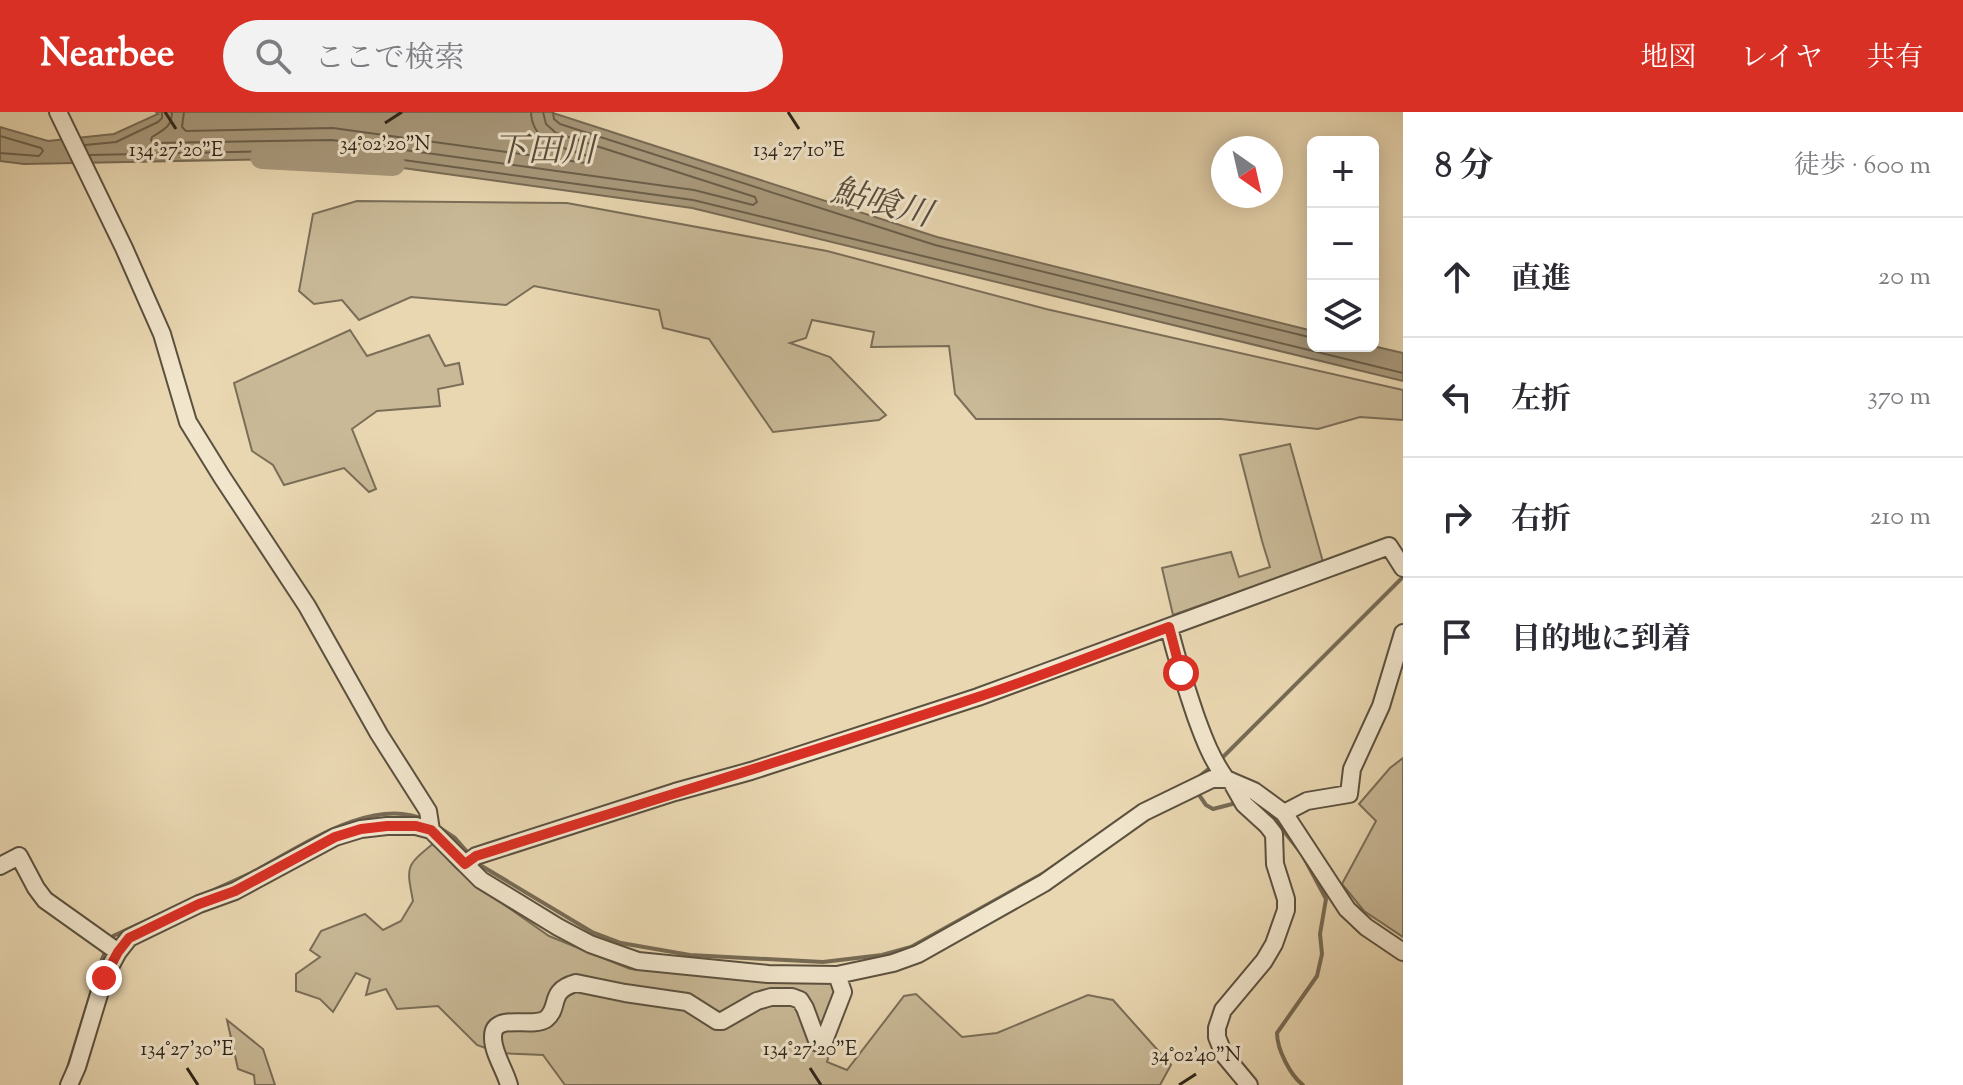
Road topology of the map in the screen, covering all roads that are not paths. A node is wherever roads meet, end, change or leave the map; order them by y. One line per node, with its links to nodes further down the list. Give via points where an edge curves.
1 (58, 112): 7 (street, via 162,334 188,422 307,606 428,811)
2 (1402, 567): 3 (street, via 1389,546)
3 (1169, 627): 5 (street, via 1181,673); 8 (street, via 978,697)
4 (1403, 633): 6 (street, via 1381,706 1352,769 1349,794 1307,801)
5 (1229, 781): 6 (street); 12 (street, via 1212,779 1144,812 1044,883 918,954); 15 (street, via 1274,834 1275,864 1286,899 1274,944 1223,1010 1217,1028 1224,1055)
6 (1284, 813): 11 (street, via 1347,909)
7 (431, 825): 8 (street); 10 (street, via 361,829 335,837 235,891)
8 (471, 860): 12 (street, via 481,880 558,927 638,961)
9 (0, 866): 10 (street, via 19,856 45,900)
10 (111, 947): 13 (street)
11 (1403, 952)
12 (837, 975): 14 (street, via 843,992 821,1044 805,1008 792,997 757,1001 717,1021 687,1002 571,984 558,992 546,1018 503,1022 493,1032)
13 (69, 1085)
14 (509, 1085)
15 (1249, 1085)

